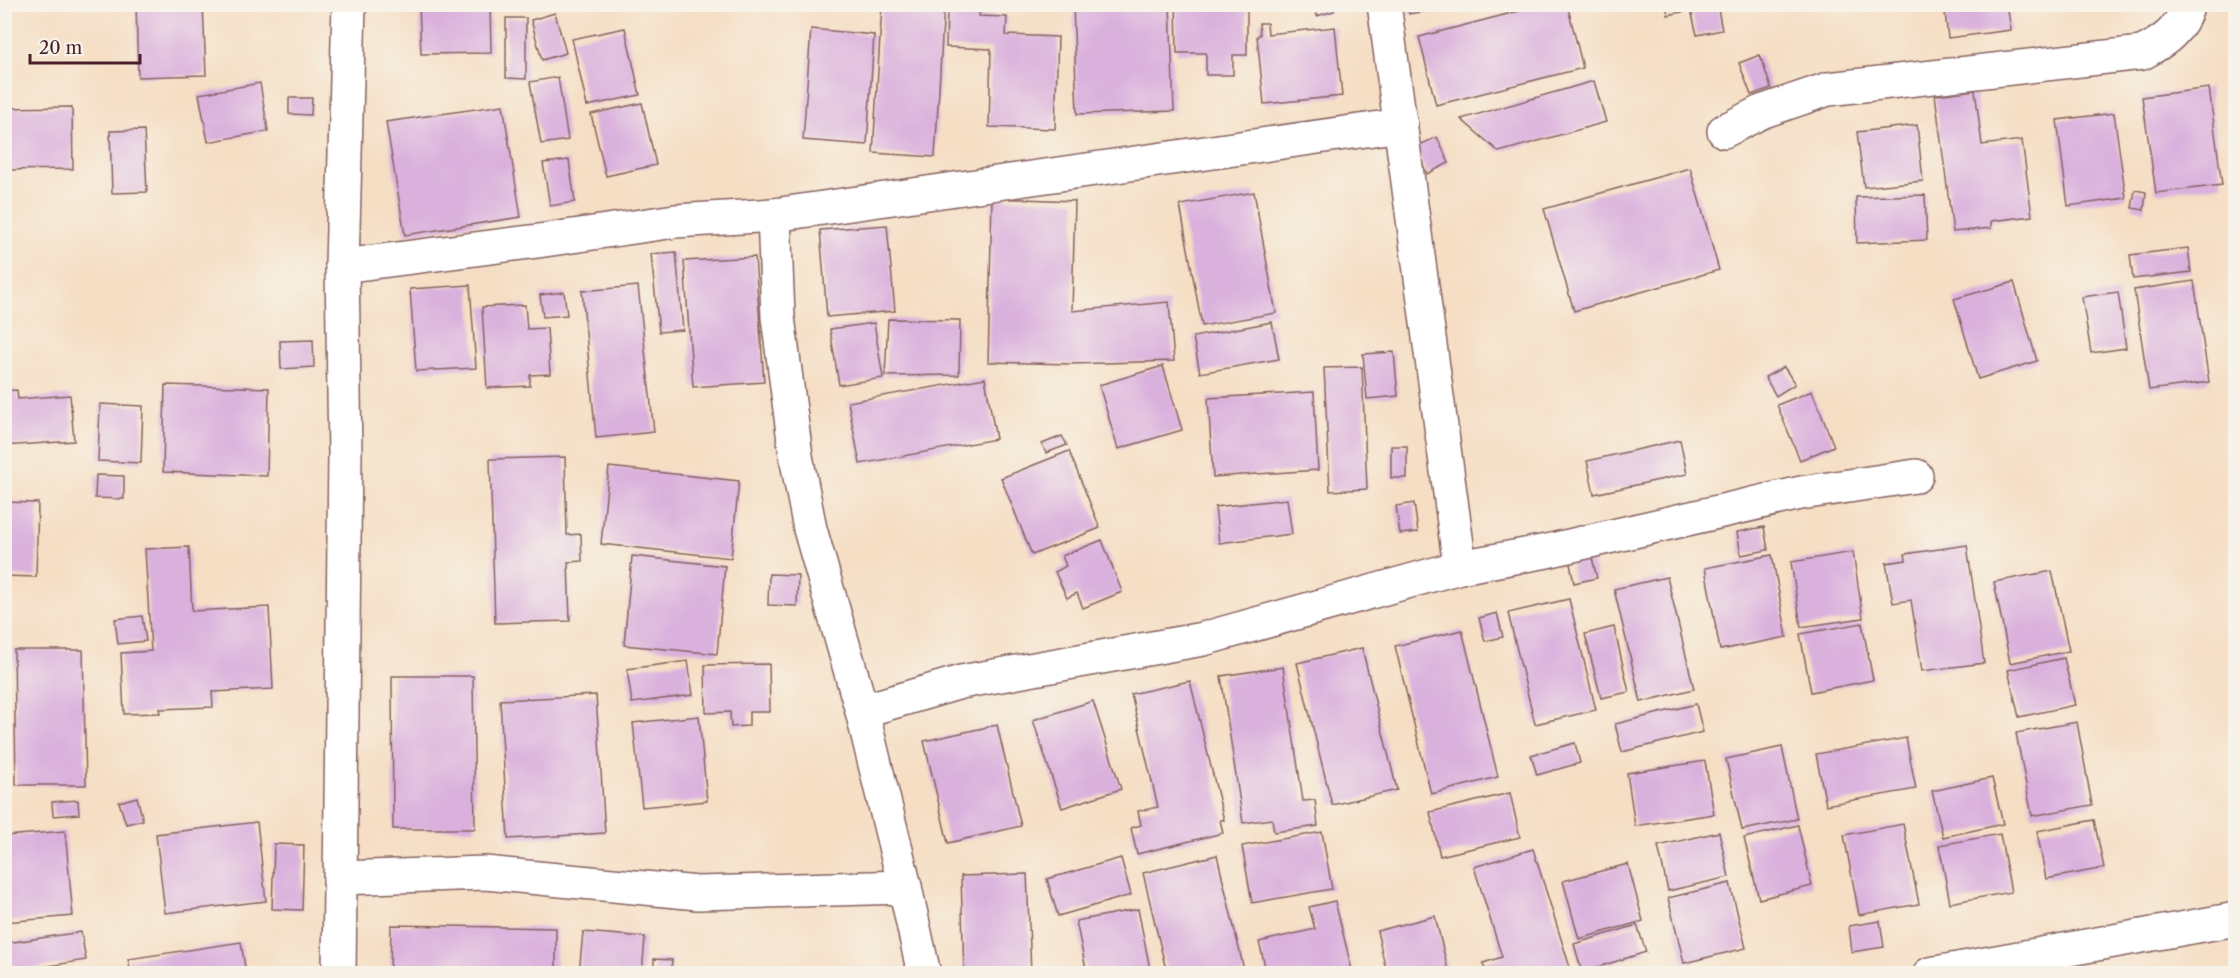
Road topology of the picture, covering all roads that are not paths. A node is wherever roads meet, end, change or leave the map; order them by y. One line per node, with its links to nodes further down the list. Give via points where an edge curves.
1 (349, 4): 8 (street)
2 (1384, 4): 5 (street)
3 (2213, 4): 4 (street)
4 (2186, 12): 6 (street, via 2162,43 2142,53 1828,89 1761,112)
5 (1401, 125): 7 (street); 10 (street)
6 (1724, 131)
7 (774, 215): 8 (street, via 675,221); 11 (street, via 778,317 796,456 810,529)
8 (342, 266): 12 (street, via 345,454)
9 (1916, 476): 10 (street, via 1801,493)
10 (1460, 567): 11 (street, via 1203,639 961,682)
11 (862, 711): 13 (street)
12 (340, 878): 13 (street, via 485,873 698,893); 15 (street)
13 (905, 887): 16 (street)
14 (2235, 919): 17 (street)
15 (339, 974)
16 (924, 974)
17 (1930, 974)

